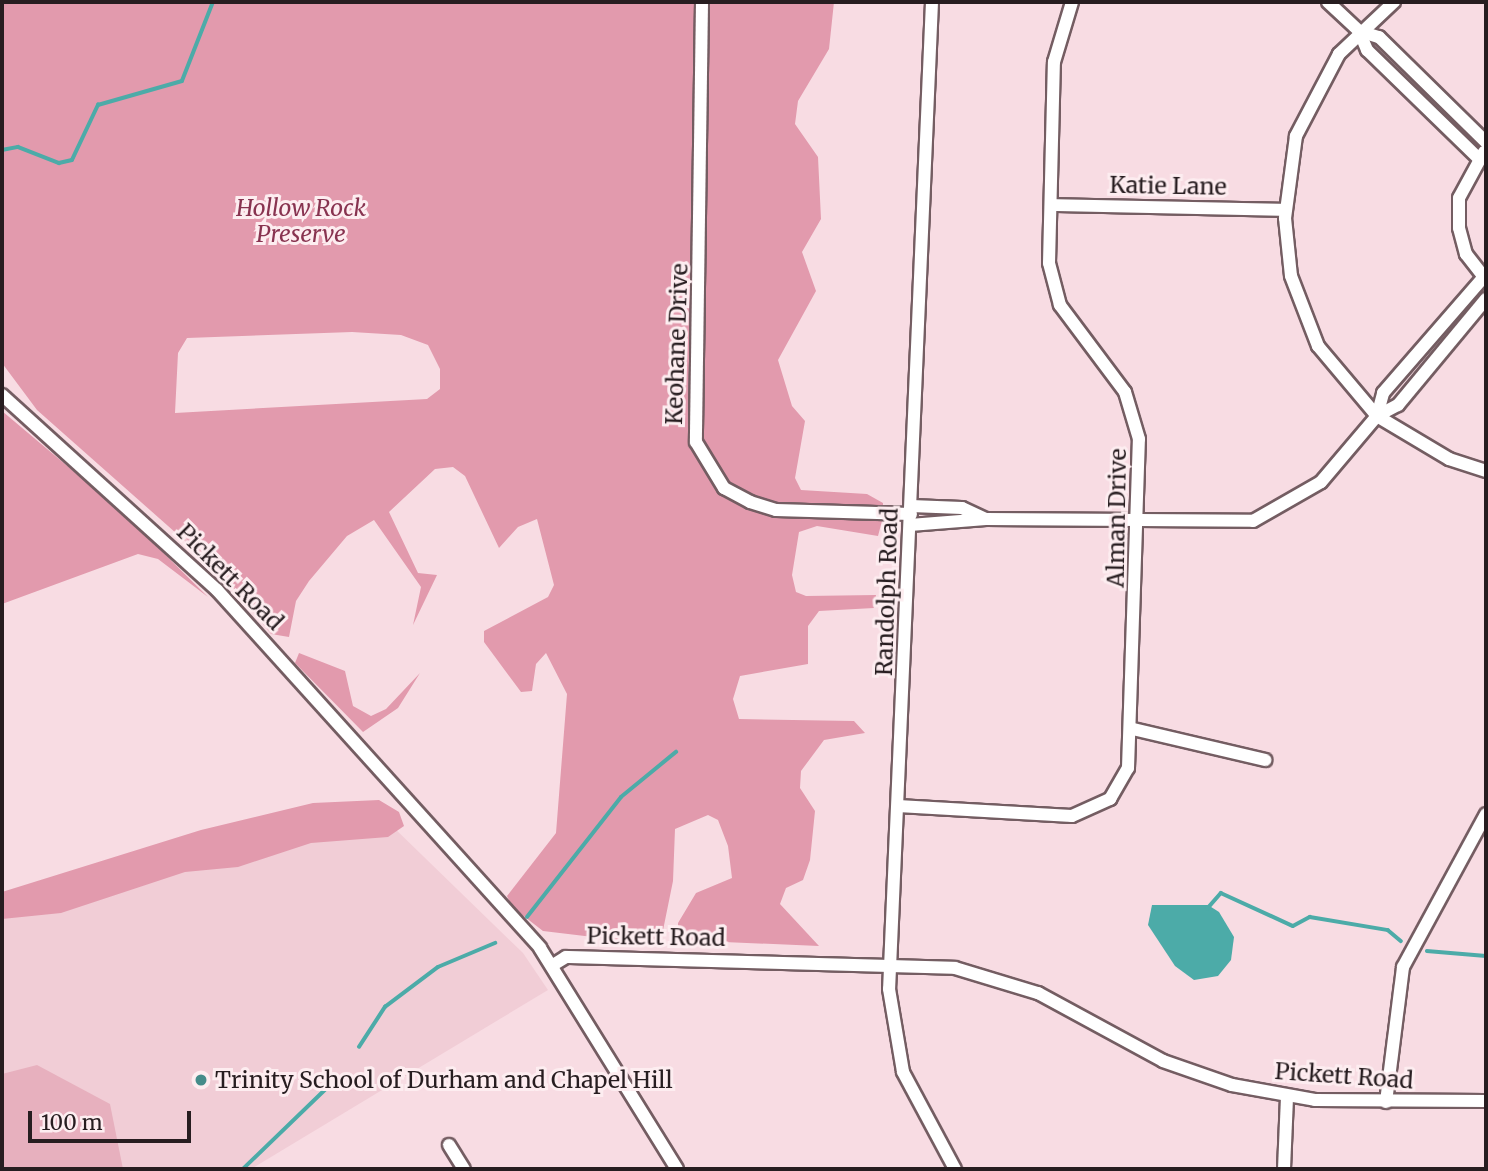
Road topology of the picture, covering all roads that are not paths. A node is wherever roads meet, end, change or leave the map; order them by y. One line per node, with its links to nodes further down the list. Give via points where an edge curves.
1 (702, 2): 16 (street, Keohane Drive, via 696,442 724,488 750,502 776,510)
2 (932, 2): 16 (street, Randolph Road)
3 (1072, 2): 9 (street, Alman Drive, via 1054,62)
4 (1328, 2): 6 (street)
5 (1394, 2): 6 (street)
6 (1359, 31): 7 (street, via 1379,37); 8 (street, via 1367,50); 10 (street, via 1308,104 1286,180)
7 (1486, 142)
8 (1482, 153): 11 (street, via 1459,198 1459,228)
9 (1051, 205): 10 (street, Katie Lane); 18 (street, Alman Drive, via 1054,293 1118,380 1137,425)
10 (1285, 210): 14 (street, via 1291,276 1304,316 1341,380)
11 (1485, 279): 14 (street, Keohane Drive, via 1383,393)
12 (1486, 299): 14 (street, Keohane Drive, via 1398,405)
13 (2, 395): 24 (street, Pickett Road, via 217,590)
14 (1377, 416): 15 (street, via 1439,455); 18 (street, Keohane Drive, via 1321,482 1285,508 1221,525)
15 (1486, 471)
16 (911, 515): 17 (street, Keohane Drive); 17 (street, Keohane Drive, via 962,508); 21 (street, Randolph Road)
17 (986, 519): 18 (street, Keohane Drive)
18 (1140, 523): 19 (street, Alman Drive)
19 (1133, 729): 20 (street); 21 (street, Alman Drive, via 1119,790 1087,812 1061,817)
20 (1265, 760)
21 (898, 806): 23 (street, Randolph Road)
22 (1486, 814): 27 (street, via 1403,967)
23 (890, 962): 24 (street, Pickett Road, via 566,957); 25 (street, Pickett Road, via 956,968 1018,984 1187,1071); 31 (street, Randolph Road, via 891,1012 903,1072)
24 (553, 965): 30 (street)
25 (1287, 1096): 27 (street, Pickett Road); 32 (street)
26 (1486, 1101): 27 (street, Pickett Road)
27 (1386, 1102)
28 (449, 1145): 29 (street)
29 (464, 1169)
30 (677, 1169)
31 (955, 1169)
32 (1284, 1169)

